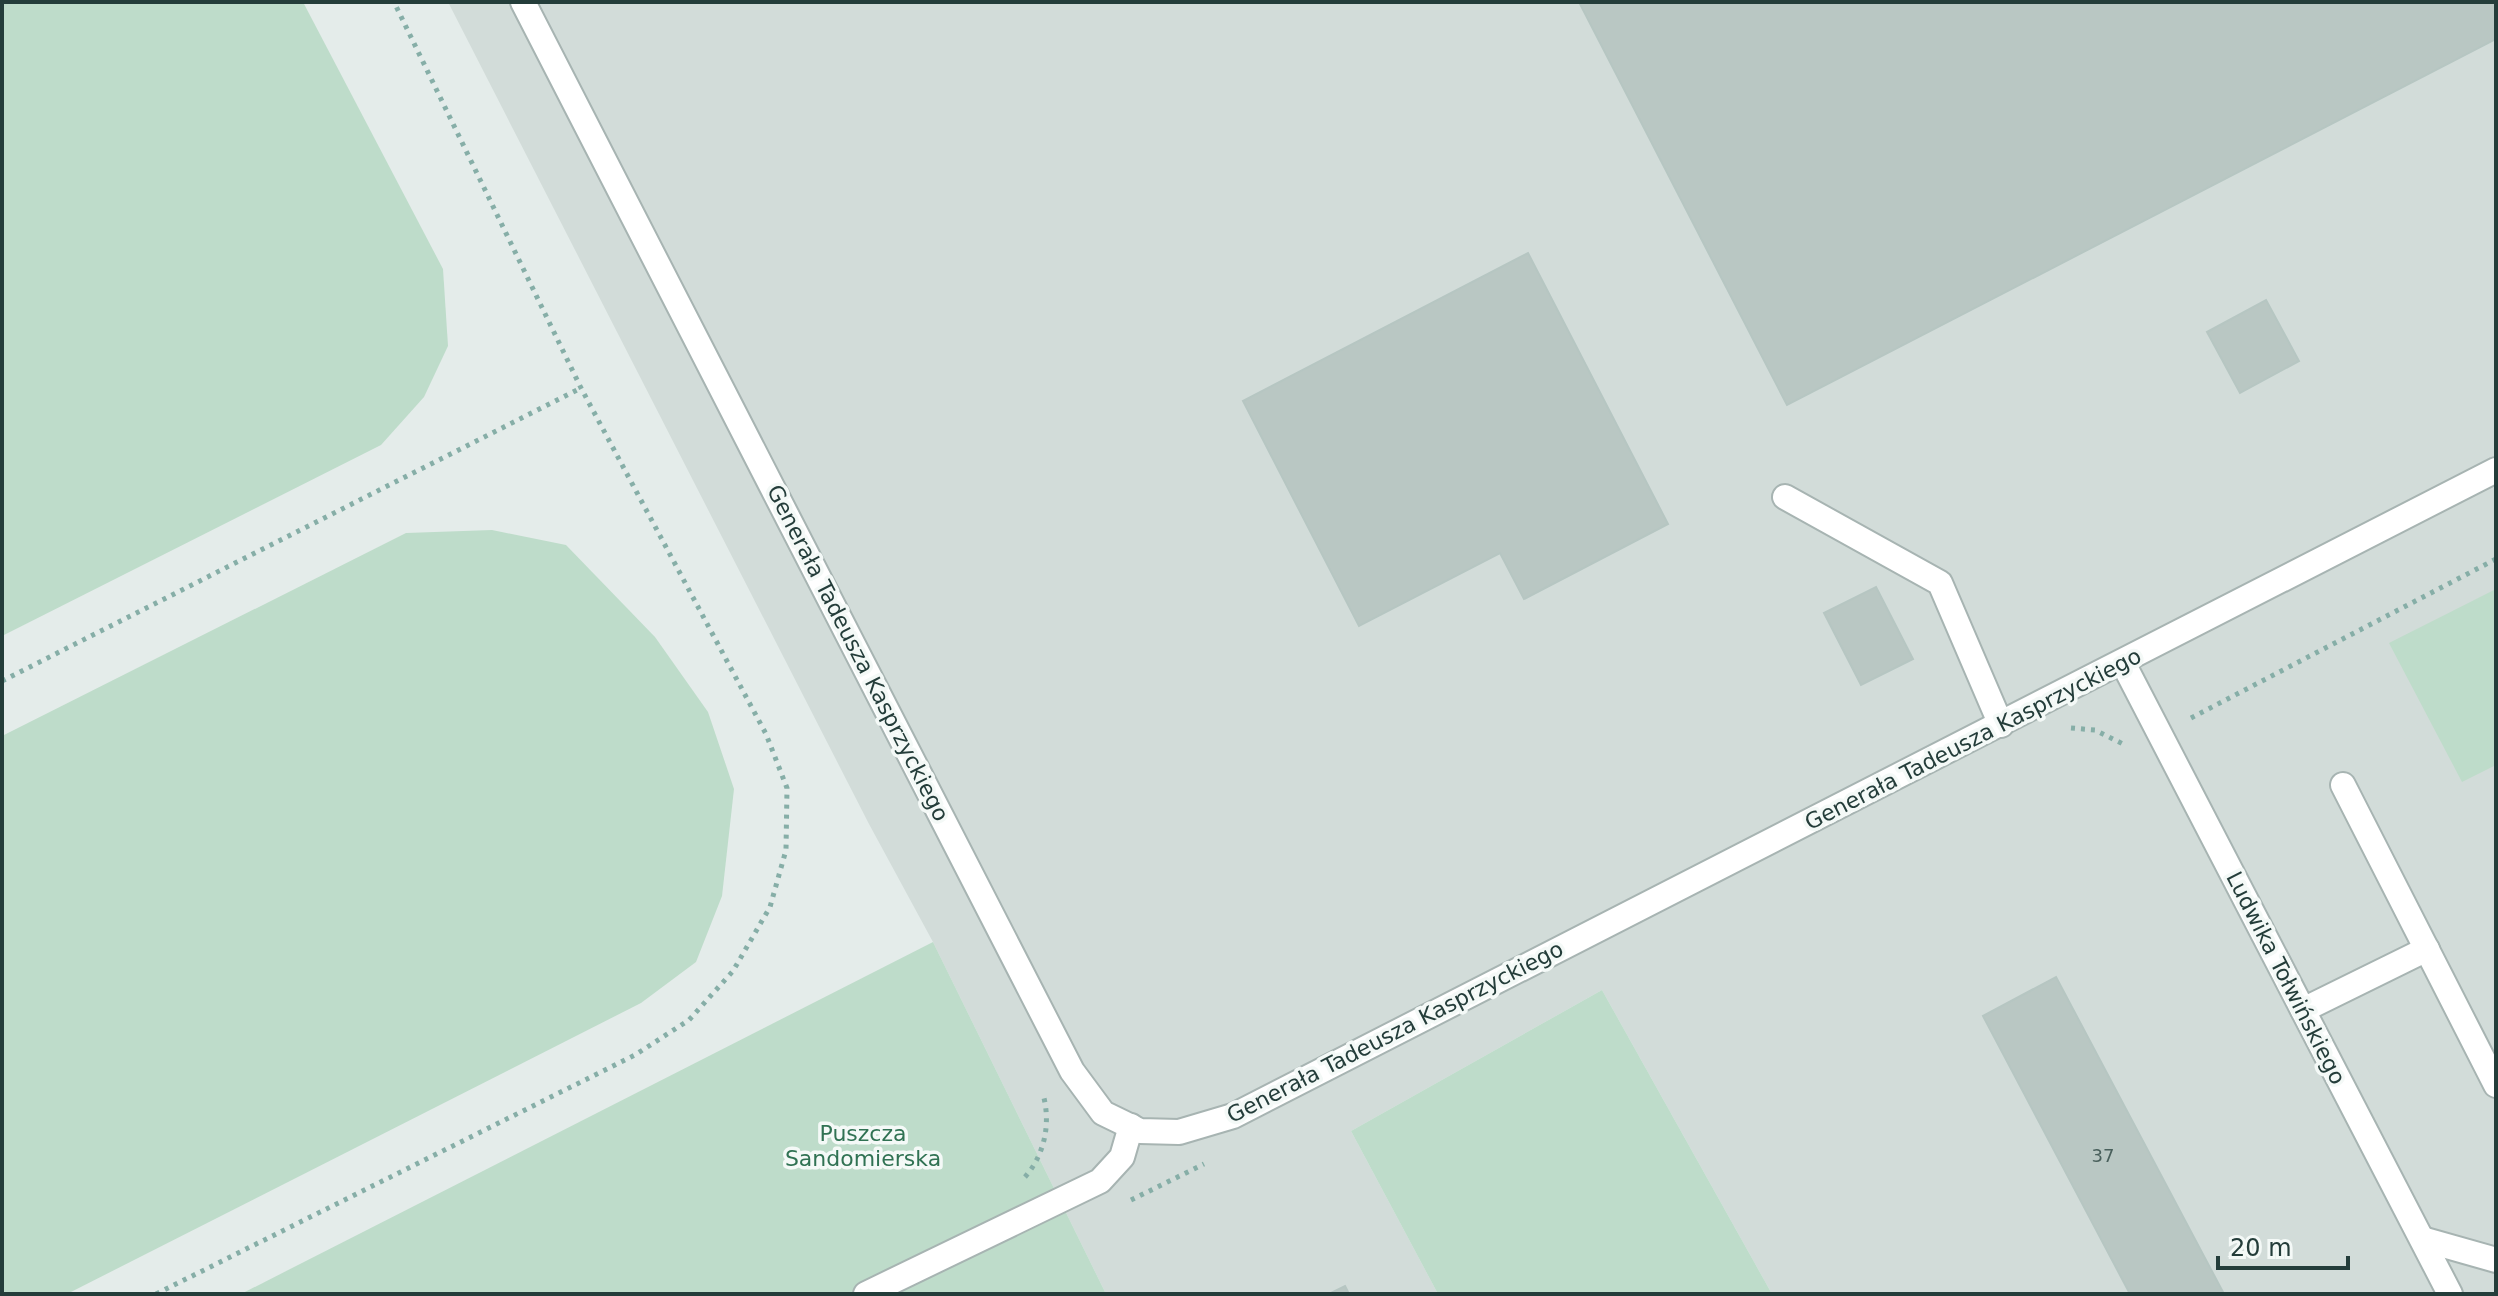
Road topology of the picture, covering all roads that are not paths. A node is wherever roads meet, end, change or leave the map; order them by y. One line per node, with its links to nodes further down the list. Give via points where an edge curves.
1 (523, 2): 10 (street, Generała Tadeusza Kasprzyckiego, via 1072,1071 1103,1113)
2 (2496, 470): 4 (street, Generała Tadeusza Kasprzyckiego)
3 (1785, 497): 5 (street, via 1940,583)
4 (2123, 663): 5 (street, Generała Tadeusza Kasprzyckiego); 8 (street, Ludwika Tołwińskiego)
5 (2001, 725): 10 (street, Generała Tadeusza Kasprzyckiego, via 1233,1116 1179,1132)
6 (2343, 785): 7 (street)
7 (2427, 949): 8 (street); 9 (street)
8 (2303, 1010): 11 (street, Ludwika Tołwińskiego)
9 (2496, 1085)
10 (1131, 1126): 13 (street, via 1122,1157 1100,1181)
11 (2422, 1239): 12 (street); 14 (street, Ludwika Tołwińskiego)
12 (2496, 1260)
13 (866, 1294)
14 (2450, 1294)

